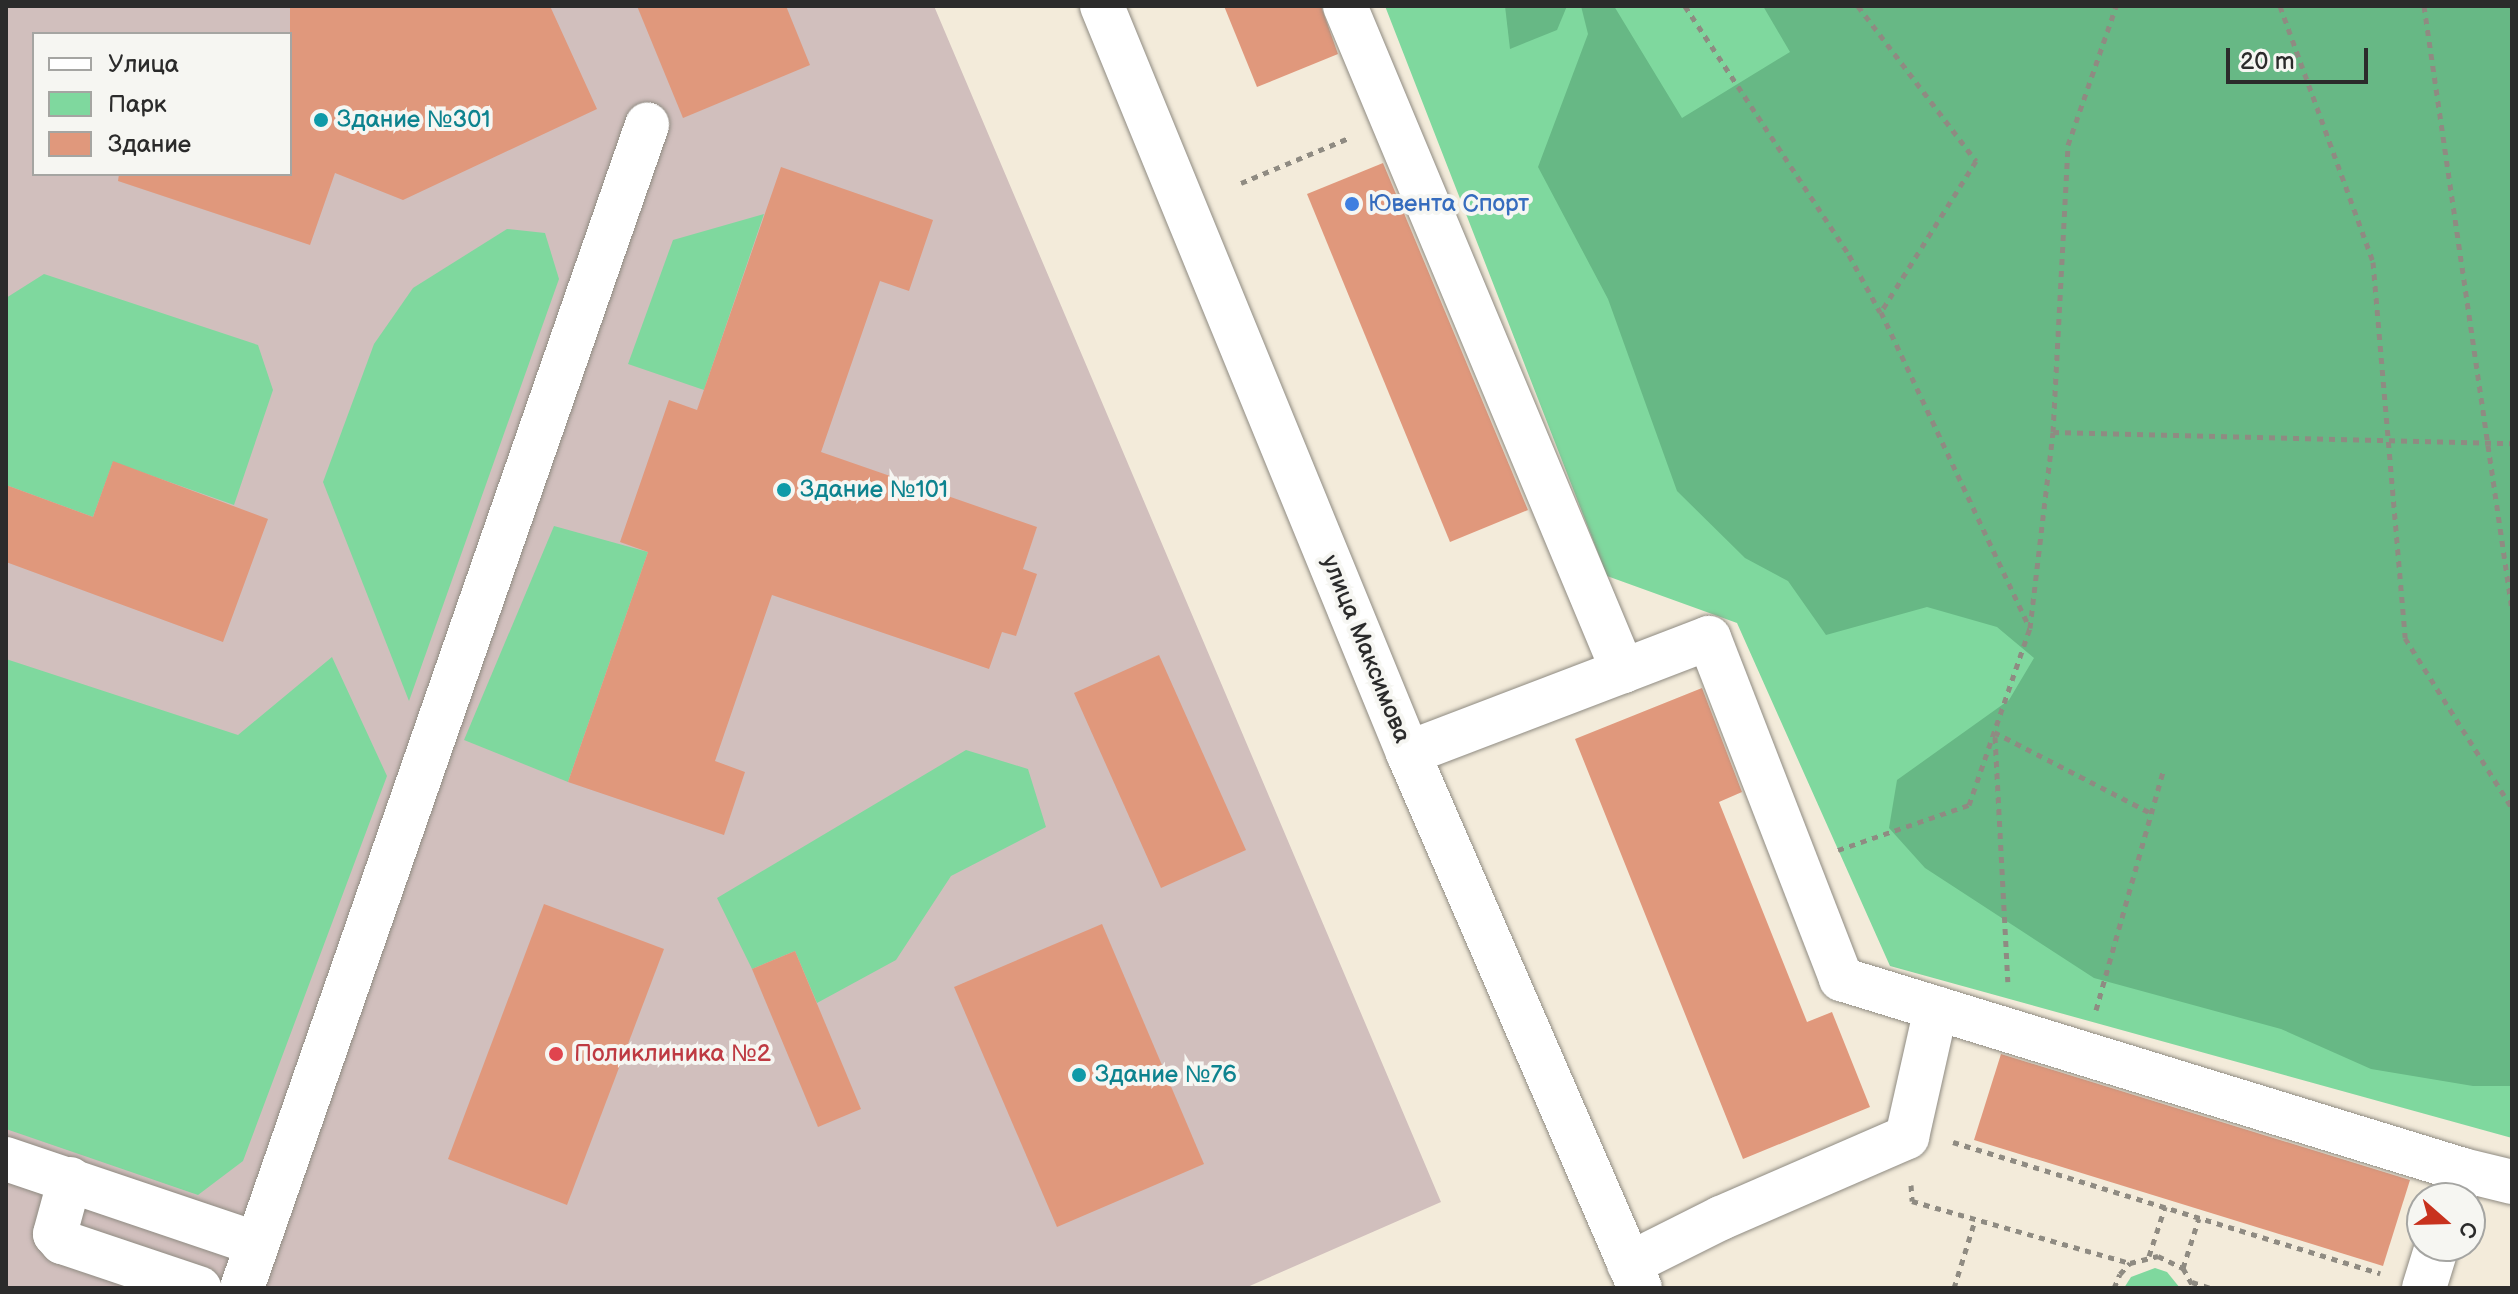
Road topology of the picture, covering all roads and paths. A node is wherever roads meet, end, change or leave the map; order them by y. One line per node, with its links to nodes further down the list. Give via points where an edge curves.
1 (1102, 6): 20 (street, улица Максимова)
2 (1345, 6): 8 (street)
3 (1685, 6): 11 (path)
4 (1858, 6): 11 (path, via 1976,161)
5 (2116, 6): 12 (path, via 2068,145)
6 (2280, 6): 13 (path, via 2373,262)
7 (2424, 6): 14 (path)
8 (1393, 120): 10 (path); 18 (street)
9 (647, 125): 37 (street)
10 (1241, 183)
11 (1881, 312): 17 (path)
12 (2053, 432): 13 (path); 17 (path)
13 (2388, 442): 14 (path); 22 (path, via 2405,638)
14 (2488, 443): 15 (path); 16 (path)
15 (2512, 443)
16 (2512, 610)
17 (2030, 628): 19 (path)
18 (1623, 671): 20 (street); 24 (street, via 1709,638)
19 (1994, 732): 23 (path); 24 (path, via 1969,805); 26 (path)
20 (1408, 753): 42 (street, улица Максимова)
21 (2163, 771): 23 (path)
22 (2512, 808)
23 (2151, 813): 27 (path)
24 (1796, 864): 25 (street, via 1841,979)
25 (1936, 1008): 26 (street); 28 (street)
26 (2011, 1031): 27 (street)
27 (2084, 1054): 31 (street)
28 (1908, 1132): 34 (path); 36 (path, via 1912,1201); 42 (street, via 1721,1218)
29 (6, 1159): 30 (street)
30 (70, 1179): 37 (street); 44 (street, via 55,1234 62,1242)
31 (2452, 1182)
32 (2512, 1182): 33 (street)
33 (2486, 1183)
34 (2165, 1207): 35 (path); 38 (path)
35 (2199, 1218): 40 (path); 41 (path)
36 (1975, 1220): 39 (path); 46 (path)
37 (257, 1244): 45 (street)
38 (2149, 1256): 39 (path); 40 (path, via 2167,1258)
39 (2130, 1263): 47 (path)
40 (2183, 1268): 43 (path)
41 (2428, 1273)
42 (1634, 1276)
43 (2193, 1285): 48 (path)
44 (199, 1288)
45 (242, 1288)
46 (1954, 1288)
47 (2114, 1288)
48 (2210, 1288)

